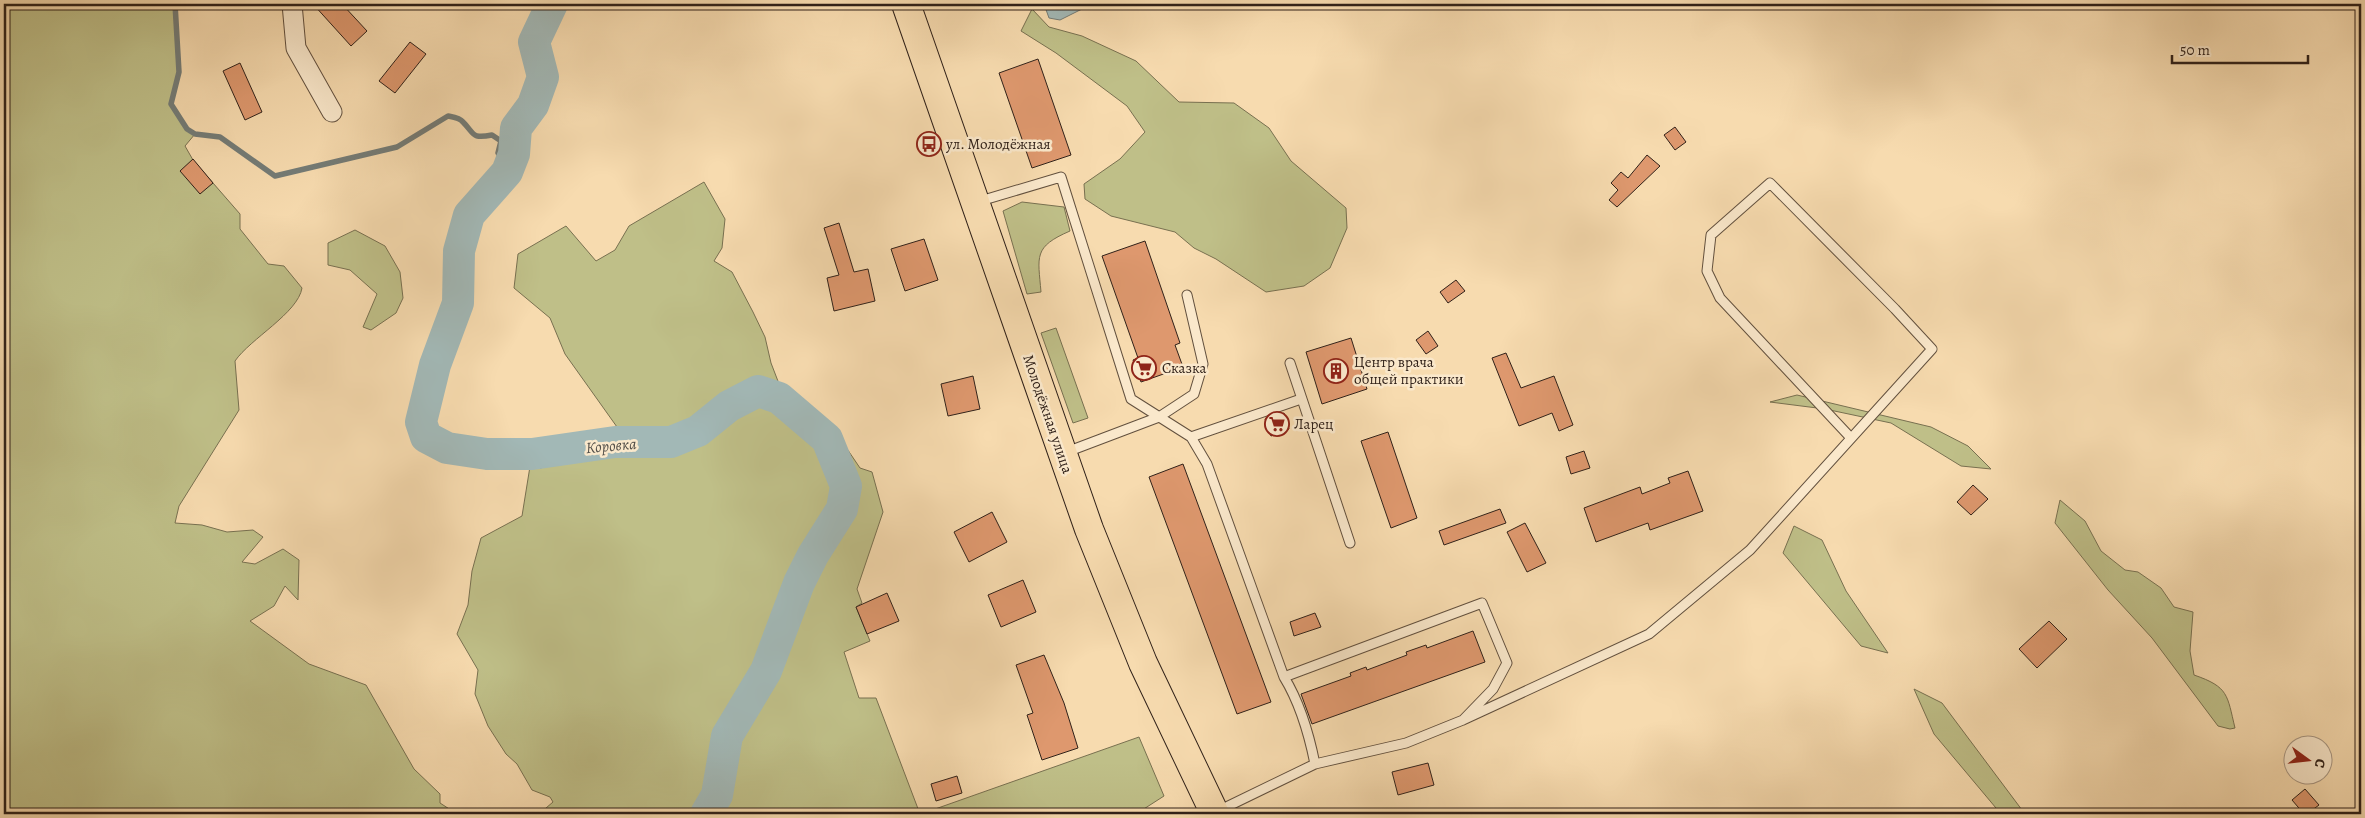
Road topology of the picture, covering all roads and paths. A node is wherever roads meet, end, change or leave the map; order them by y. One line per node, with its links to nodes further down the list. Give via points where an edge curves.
1 (292, 4): 3 (street, via 296,48)
2 (906, 4): 4 (main road, Молодёжная улица)
3 (332, 112)
4 (975, 203): 8 (lane, via 1062,177 1130,399); 11 (main road, Молодёжная улица)
5 (1187, 295): 8 (lane, via 1203,364 1194,394)
6 (1290, 364): 7 (lane)
7 (1301, 399): 9 (lane); 12 (lane)
8 (1159, 416): 9 (lane); 11 (lane)
9 (1191, 437): 13 (lane, via 1206,464)
10 (1851, 438): 10 (lane, via 1932,349 1896,308 1770,182 1711,235 1707,271 1720,298); 14 (lane, via 1750,550 1649,634)
11 (1062, 454): 16 (main road, Молодёжная улица, via 1116,599)
12 (1350, 543)
13 (1284, 677): 14 (lane, via 1482,603 1508,663 1493,689); 15 (lane, via 1311,740)
14 (1463, 720): 15 (lane, via 1406,743)
15 (1316, 764): 16 (lane)
16 (1214, 814)

